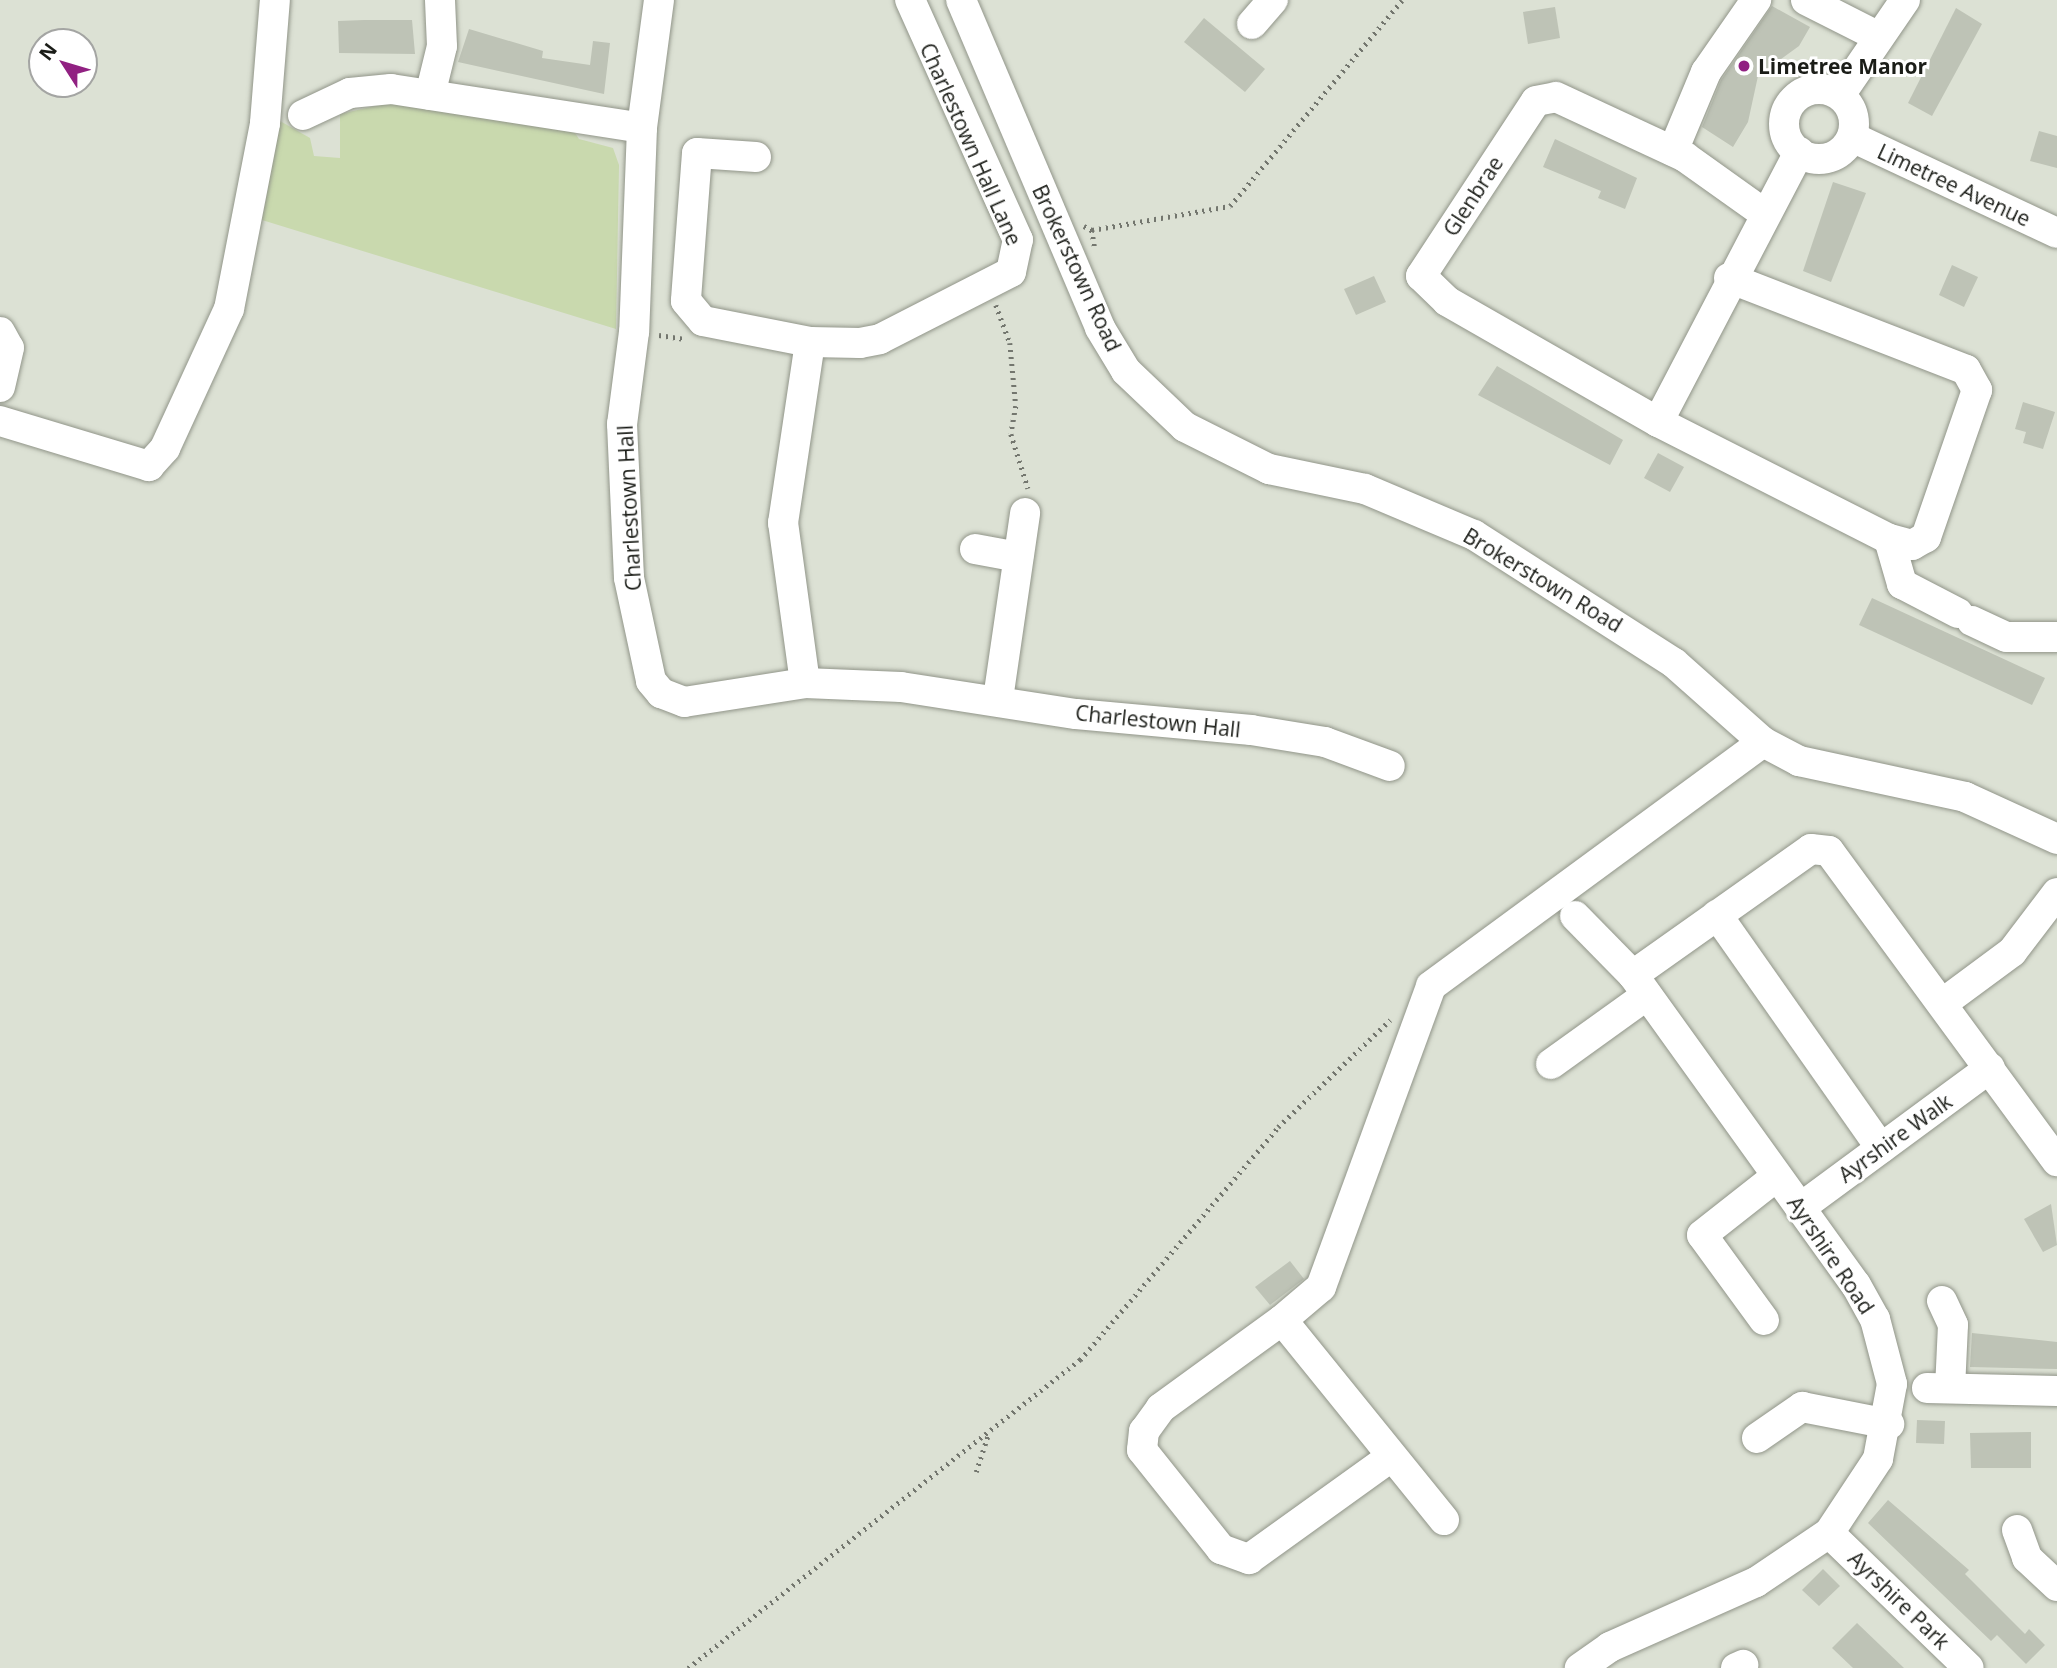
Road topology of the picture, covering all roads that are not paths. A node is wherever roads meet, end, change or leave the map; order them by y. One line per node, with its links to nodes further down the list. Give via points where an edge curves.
1 (275, 0): 26 (street, via 263,135 229,309 165,448 149,466)
2 (440, 0): 12 (street, via 442,46)
3 (659, 0): 15 (street, Charlestown Hall)
4 (910, 0): 24 (street, Charlestown Hall Lane, via 1018,240 1019,257 1011,272 880,339)
5 (961, 0): 35 (street, Brokerstown Road, via 1100,328 1151,399 1185,428 1256,463 1365,489 1474,535 1674,663)
6 (1273, 0): 10 (street)
7 (1756, 0): 17 (street, via 1706,72)
8 (1806, 0): 11 (street)
9 (1905, 0): 11 (street)
10 (1252, 24)
11 (1877, 36): 13 (street)
12 (430, 95): 14 (street, via 350,93); 15 (street)
13 (1840, 95): 16 (street, via 1853,114); 18 (street, via 1808,90 1790,103 1784,124)
14 (303, 115)
15 (642, 128): 33 (street, Charlestown Hall, via 634,332 622,424 629,578 651,681 684,702)
16 (1852, 137): 18 (street, via 1829,158); 21 (street, Limetree Avenue)
17 (1673, 151): 20 (street, Glenbrae); 27 (street, Glenbrae, via 1556,97 1536,101 1421,276 1447,301)
18 (1799, 152): 20 (street)
19 (756, 157): 24 (street, Charlestown Hall Lane, via 697,153 685,301 703,321)
20 (1765, 214): 22 (street)
21 (2057, 233)
22 (1729, 278): 27 (street); 29 (street, Glenbrae, via 1966,370 1977,390 1926,537 1912,545)
23 (0, 332): 25 (street, via 9,348)
24 (810, 342): 33 (street, via 783,523)
25 (0, 387)
26 (0, 421)
27 (1658, 422): 29 (street, Glenbrae)
28 (1025, 513): 31 (street)
29 (1889, 539): 32 (street, via 1902,584 2007,637)
30 (975, 549): 31 (street)
31 (1018, 557): 34 (street)
32 (2057, 637)
33 (805, 683): 34 (street, Charlestown Hall)
34 (998, 699): 36 (street, Charlestown Hall, via 1300,738)
35 (1763, 742): 37 (street, Brokerstown Road, via 1799,761 1965,797); 50 (street, via 1431,986 1321,1287)
36 (1390, 765)
37 (2057, 839)
38 (2057, 893): 42 (street, via 2012,952)
39 (1717, 915): 41 (street); 42 (street, via 1811,849 1829,851); 45 (street)
40 (1575, 916): 41 (street, Ayrshire Road)
41 (1640, 985): 43 (street); 47 (street, Ayrshire Road)
42 (1943, 1003): 44 (street)
43 (1551, 1064)
44 (1990, 1068): 45 (street, Ayrshire Walk); 46 (street)
45 (1881, 1148): 48 (street, Ayrshire Walk)
46 (2057, 1161)
47 (1777, 1176): 48 (street, Ayrshire Road); 51 (street, via 1702,1235)
48 (1800, 1208): 53 (street, Ayrshire Road, via 1875,1319 1892,1384)
49 (1941, 1301): 52 (street, via 1953,1325 1939,1388)
50 (1282, 1320): 55 (street); 55 (street, via 1161,1408 1144,1431 1142,1450 1221,1549 1248,1559)
51 (1764, 1320)
52 (2057, 1391)
53 (1889, 1424): 54 (street, via 1802,1407); 58 (street, Ayrshire Road, via 1856,1500)
54 (1757, 1438)
55 (1391, 1457): 56 (street)
56 (1444, 1520)
57 (2017, 1530): 59 (street, via 2027,1558)
58 (1829, 1533): 60 (street, Ayrshire Road, via 1756,1582 1610,1647); 61 (street, Ayrshire Park)
59 (2057, 1586)
60 (1580, 1668)
61 (1969, 1668)

